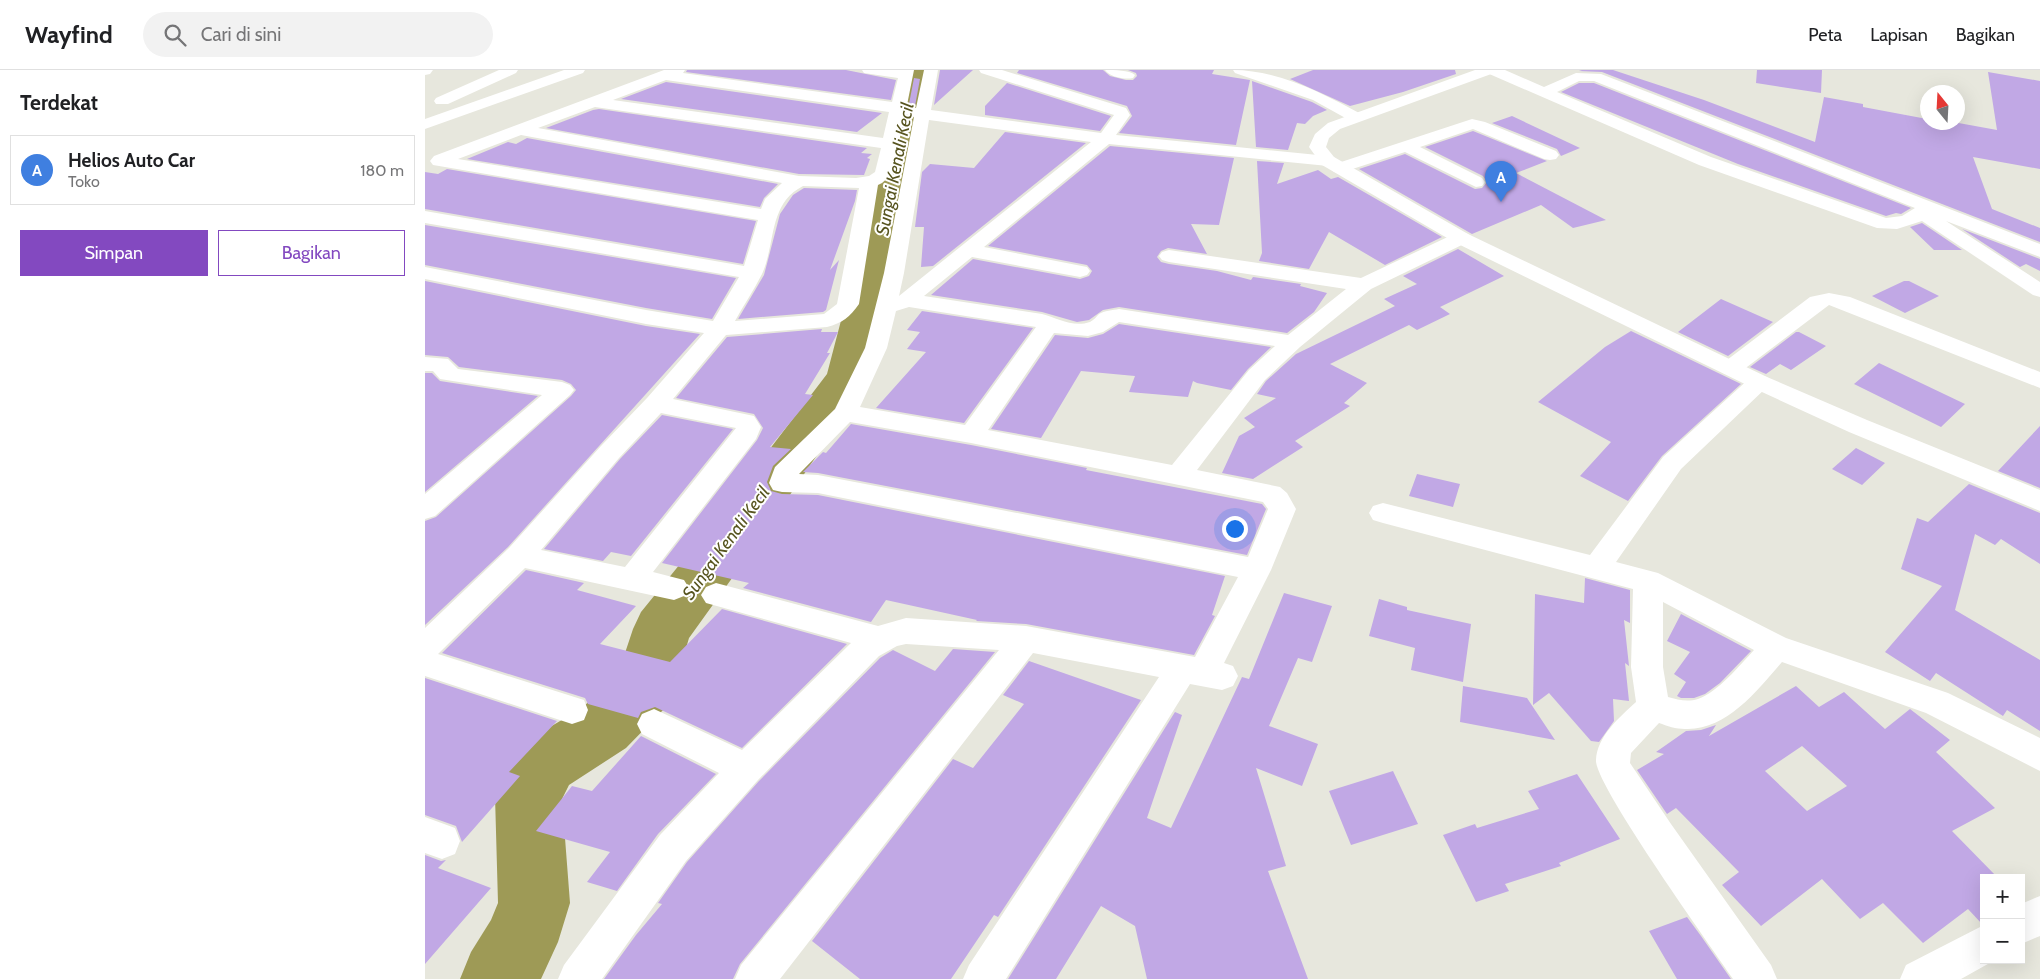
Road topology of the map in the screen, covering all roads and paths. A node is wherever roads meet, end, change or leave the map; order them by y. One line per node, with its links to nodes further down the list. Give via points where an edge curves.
1 (511, 70): 14 (street)
2 (578, 70): 17 (street)
3 (869, 70): 9 (street)
4 (931, 70): 15 (street)
5 (986, 70): 19 (street, via 1120,111 1122,115)
6 (1112, 70): 11 (street)
7 (1243, 70): 16 (street, via 1318,97)
8 (1491, 70): 12 (street); 16 (street)
9 (907, 72): 15 (street)
10 (671, 73): 13 (street); 15 (street)
11 (1128, 75)
12 (1545, 92): 28 (street, via 1576,77 1596,77); 28 (street, via 1705,160 1884,224 1900,224)
13 (593, 102): 18 (street); 20 (street)
14 (425, 109)
15 (909, 111): 19 (street); 20 (street); 41 (street, via 894,273)
16 (1355, 117): 24 (street, via 1324,132 1319,140 1317,147)
17 (425, 124)
18 (521, 130): 23 (street); 25 (street)
19 (1105, 139): 24 (street); 32 (street)
20 (891, 144): 27 (street, via 883,174)
21 (1406, 146): 22 (street, via 1472,124); 24 (street); 26 (street)
22 (1549, 155)
23 (432, 164): 29 (street)
24 (1334, 165): 31 (street)
25 (799, 181): 27 (street); 29 (street, via 778,196 772,203)
26 (1476, 182)
27 (869, 183): 43 (street, via 848,304 844,311 827,320)
28 (1925, 209): 33 (street); 39 (street)
29 (769, 216): 36 (street)
30 (425, 217): 36 (street)
31 (1461, 238): 38 (street); 46 (street)
32 (968, 250): 35 (street); 40 (street)
33 (2040, 251)
34 (1169, 256): 38 (street)
35 (1080, 271)
36 (752, 273): 43 (street)
37 (425, 274): 43 (street)
38 (1365, 285): 44 (street)
39 (2040, 291)
40 (907, 300): 41 (street); 42 (street, via 1042,321)
41 (885, 308): 50 (street, via 876,348)
42 (1048, 326): 44 (street, via 1090,330 1119,315); 51 (street)
43 (719, 329): 49 (street)
44 (1292, 342): 52 (street, via 1257,375)
45 (425, 364): 54 (street, via 440,364 448,374 458,376 561,390)
46 (1731, 368): 47 (street, via 1818,302 1829,300 1842,302); 48 (street)
47 (2040, 381)
48 (1759, 382): 53 (street); 57 (street, via 1672,463)
49 (656, 404): 56 (street); 59 (street, via 745,422 749,427)
50 (845, 413): 51 (street); 58 (street, via 784,473 782,483 818,484)
51 (971, 436): 52 (street)
52 (1178, 476): 58 (street, via 1271,494 1278,500 1282,509)
53 (2040, 502)
54 (425, 509)
55 (1383, 513): 57 (street)
56 (519, 556): 59 (street); 64 (street)
57 (1596, 568): 60 (street)
58 (1257, 570): 68 (street)
59 (631, 580): 61 (street)
60 (1648, 581): 65 (street); 69 (street, via 1647,667)
61 (673, 588)
62 (716, 595): 66 (street, via 867,635)
63 (1025, 639): 66 (street, via 906,631 889,635); 68 (street); 78 (street)
64 (425, 647)
65 (1776, 647): 69 (street, via 1744,682 1706,712 1681,715); 72 (street, via 1937,703)
66 (869, 648): 73 (street)
67 (425, 663): 70 (street)
68 (1203, 672): 79 (street)
69 (1653, 707): 80 (street, via 1615,748 1613,767 1658,838)
70 (572, 710)
71 (654, 724): 73 (street)
72 (2040, 755)
73 (746, 770): 77 (street, via 673,848)
74 (2040, 914): 75 (street)
75 (2025, 923)
76 (1980, 947): 81 (street)
77 (578, 979)
78 (755, 979)
79 (983, 979)
80 (1757, 979)
81 (1920, 979)

